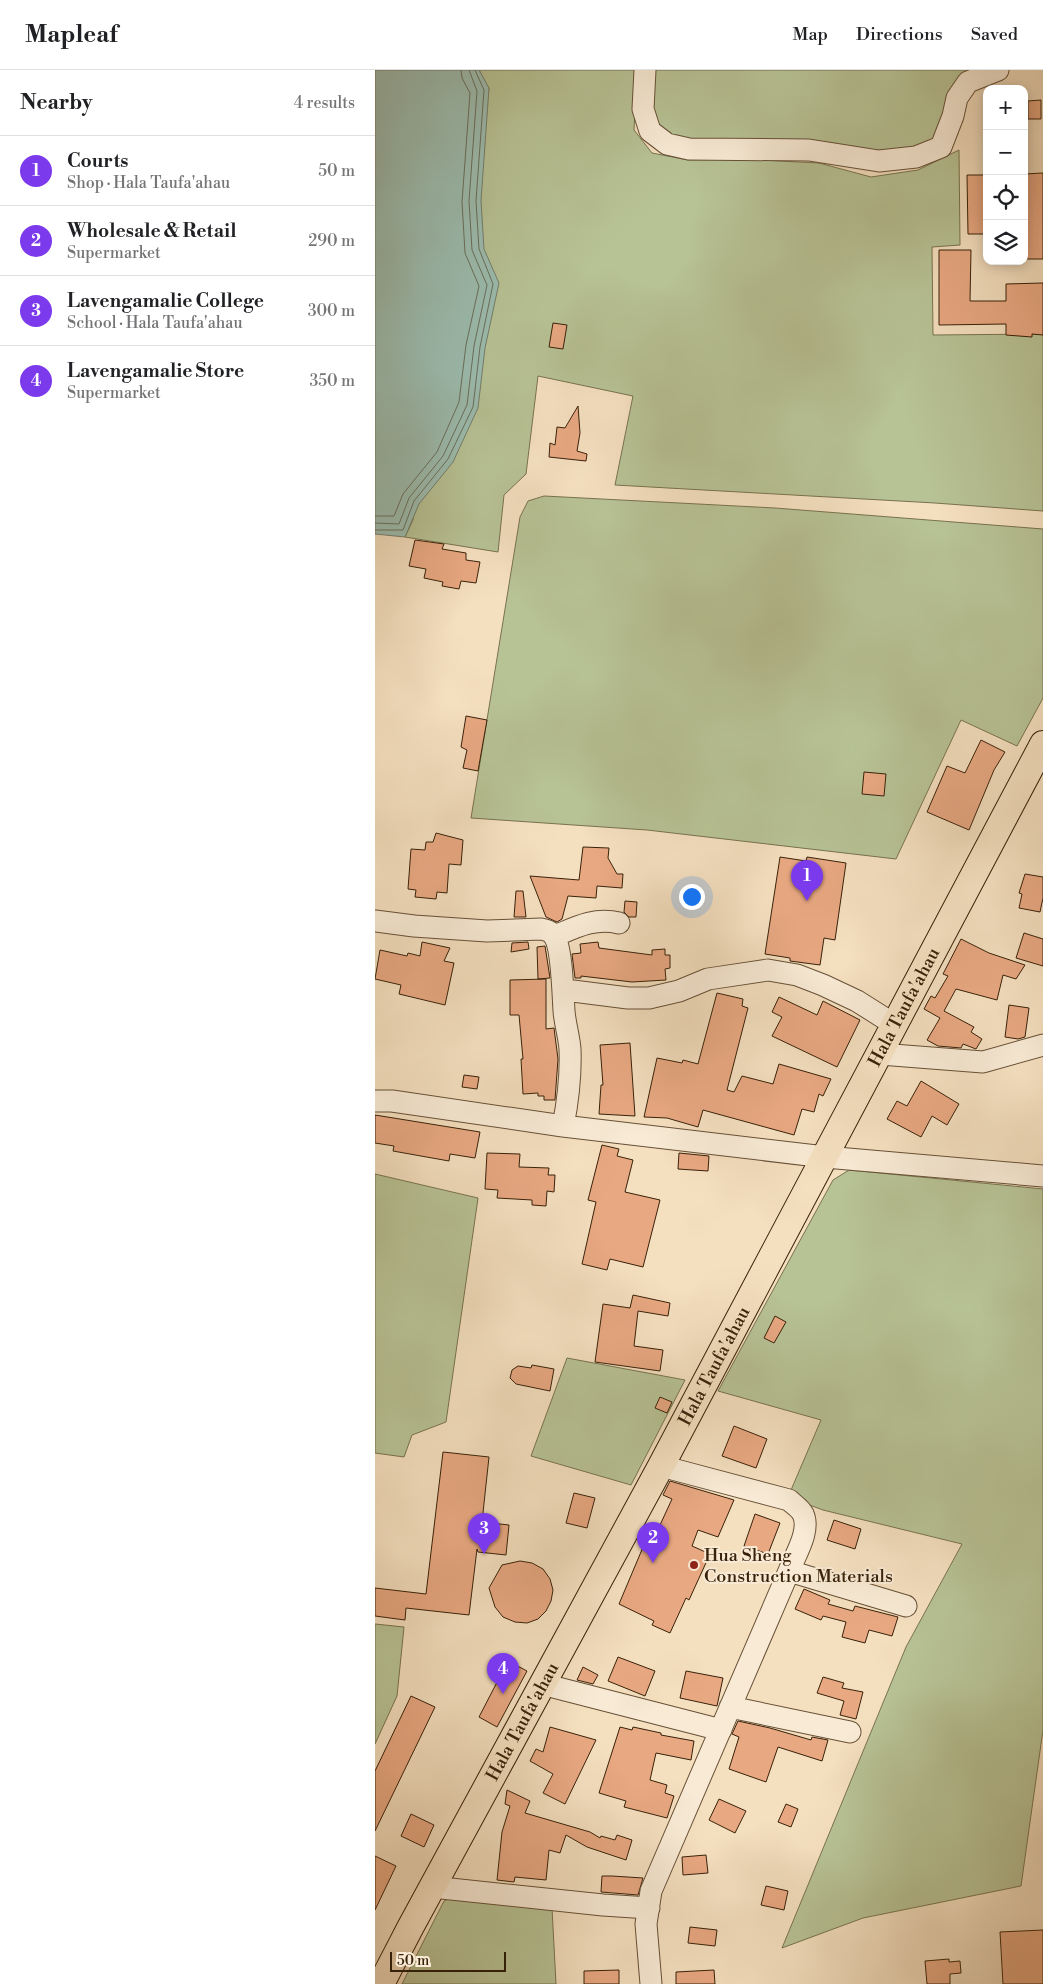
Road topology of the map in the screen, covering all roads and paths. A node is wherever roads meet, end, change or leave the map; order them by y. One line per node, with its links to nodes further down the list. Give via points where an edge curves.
1 (645, 70): 2 (street, via 643,109 650,131 667,144 689,149 809,150 879,161 916,157 941,148 957,98 968,82)
2 (998, 70)
3 (1043, 744): 8 (main road, Hala Taufa'ahau)
4 (375, 921): 6 (street, via 487,931 541,929)
5 (619, 923): 6 (street, via 606,920 591,922)
6 (555, 936): 7 (street)
7 (565, 990): 8 (street, via 649,998 679,991 708,979 769,970 797,975 823,985 857,1001); 12 (street, via 564,1012 570,1049)
8 (895, 1025): 10 (main road, Hala Taufa'ahau)
9 (1043, 1045): 10 (street, via 983,1062)
10 (880, 1054): 13 (main road, Hala Taufa'ahau)
11 (375, 1101): 12 (street)
12 (563, 1126): 13 (street)
13 (825, 1157): 14 (street); 15 (main road, Hala Taufa'ahau)
14 (1043, 1176)
15 (661, 1466): 16 (street, via 789,1500 803,1514 805,1531); 18 (main road, Hala Taufa'ahau)
16 (789, 1571): 17 (street); 19 (street)
17 (906, 1606)
18 (543, 1684): 20 (street); 22 (main road, Hala Taufa'ahau)
19 (730, 1707): 20 (street); 21 (street)
20 (721, 1730): 23 (street, via 651,1891)
21 (850, 1732)
22 (432, 1887): 23 (street); 24 (main road, Hala Taufa'ahau)
23 (649, 1908): 25 (street, via 646,1924)
24 (381, 1984)
25 (651, 1984)

